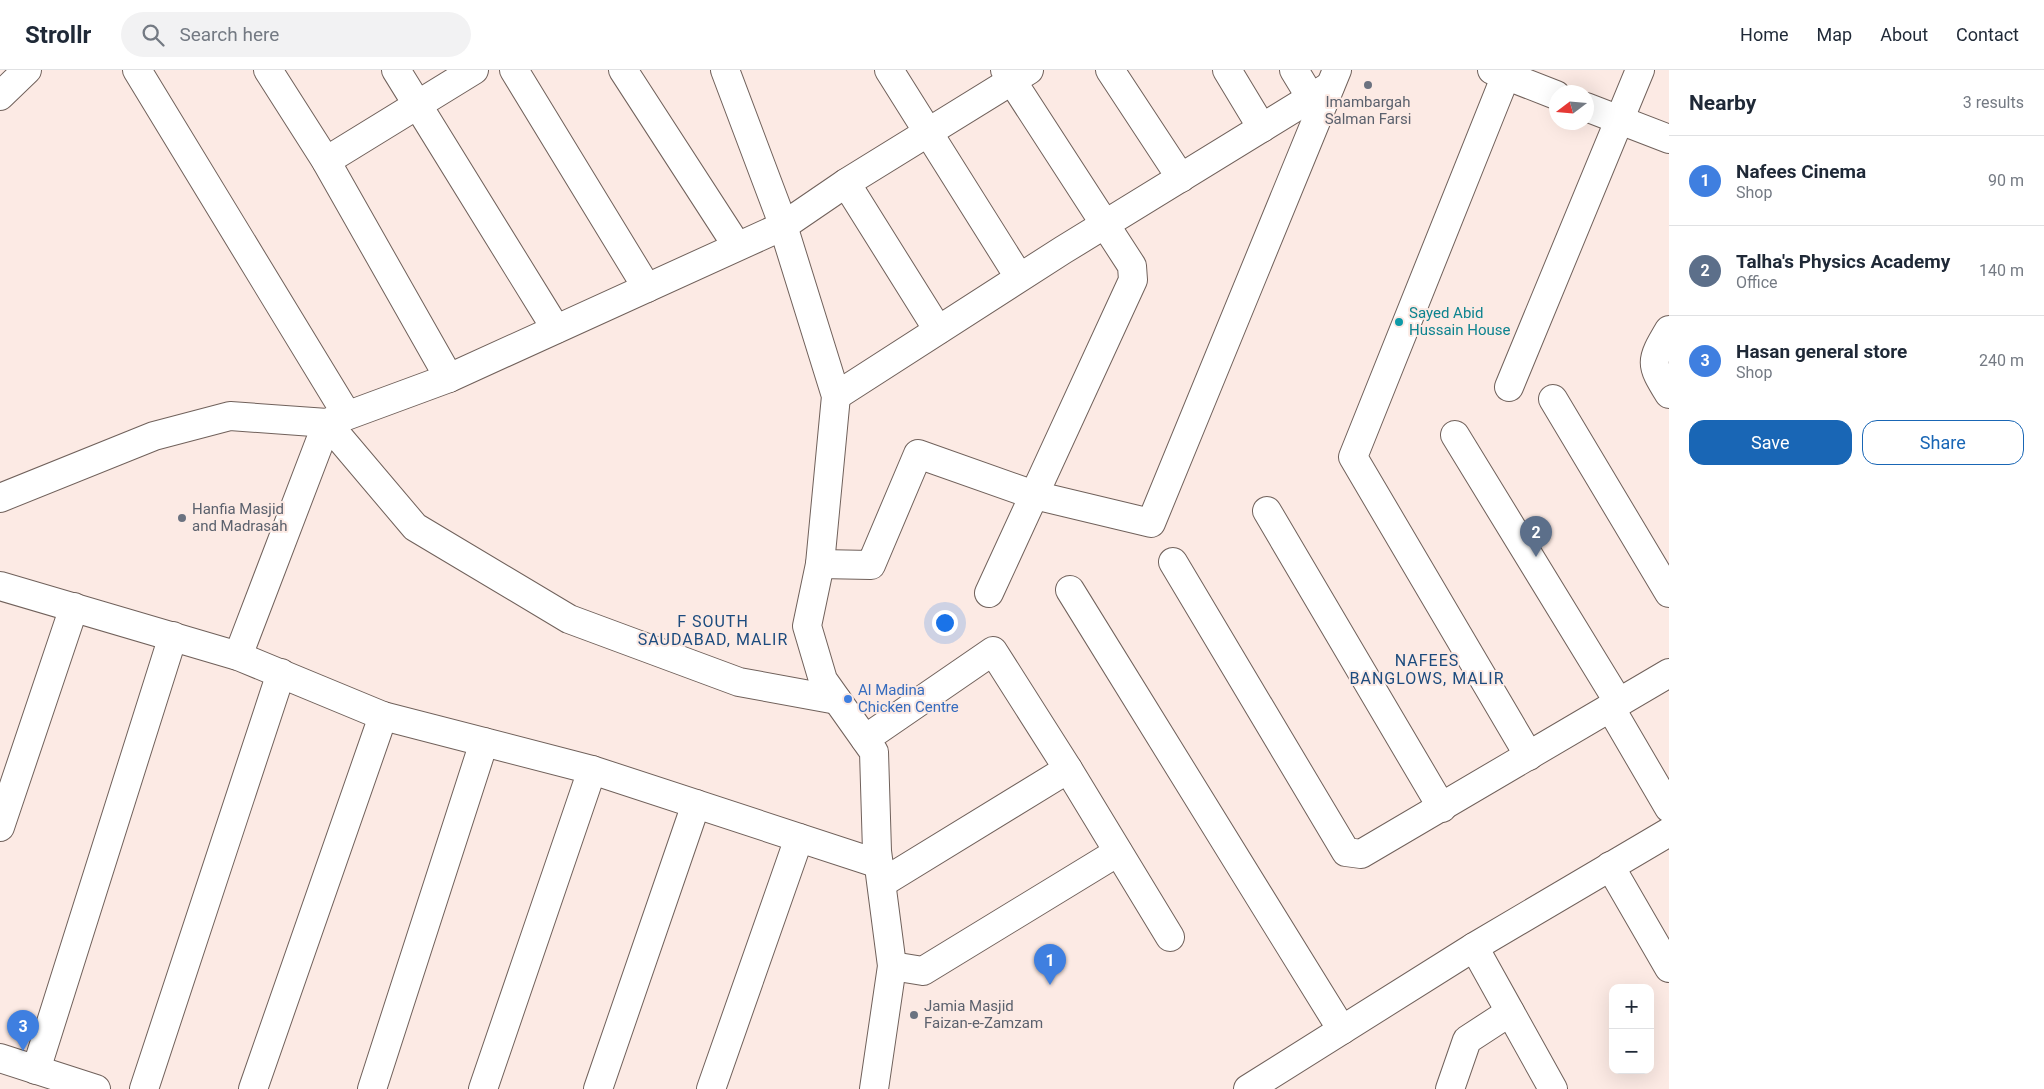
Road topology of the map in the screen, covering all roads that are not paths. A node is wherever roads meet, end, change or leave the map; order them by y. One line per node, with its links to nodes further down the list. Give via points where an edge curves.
1 (137, 70): 41 (street)
2 (268, 70): 25 (street)
3 (396, 70): 19 (street)
4 (474, 70): 19 (street)
5 (514, 70): 32 (street)
6 (623, 70): 30 (street)
7 (725, 70): 29 (street)
8 (889, 70): 23 (street)
9 (1110, 70): 26 (street)
10 (1227, 70): 22 (street)
11 (1294, 70): 16 (street)
12 (1640, 70): 21 (street)
13 (22, 72): 18 (street)
14 (1502, 72): 17 (street); 62 (street, via 1352,457)
15 (1016, 74): 23 (street); 28 (street)
16 (1326, 85): 22 (street); 43 (street, via 1152,523)
17 (1549, 92)
18 (0, 96)
19 (418, 104): 25 (street); 33 (street)
20 (1594, 110): 21 (street)
21 (1619, 119): 24 (street); 37 (street)
22 (1262, 128): 26 (street)
23 (928, 132): 27 (street); 31 (street)
24 (1669, 138)
25 (326, 161): 36 (street)
26 (1181, 178): 28 (street)
27 (846, 184): 29 (street); 34 (street)
28 (1105, 224): 31 (street); 43 (street, via 1132,266 1133,280)
29 (783, 226): 30 (street); 39 (street)
30 (737, 246): 32 (street)
31 (1019, 277): 34 (street)
32 (647, 288): 33 (street)
33 (556, 329): 36 (street)
34 (938, 330): 39 (street)
35 (1669, 330): 38 (street, via 1656,352 1654,370)
36 (448, 378): 41 (street)
37 (1509, 387)
38 (1669, 394)
39 (836, 396): 47 (street)
40 (1553, 399): 51 (street)
41 (337, 419): 44 (street, via 230,416 154,436); 54 (street); 57 (street, via 415,528 569,619 739,682)
42 (1455, 435): 58 (street)
43 (1034, 495): 47 (street, via 918,454 871,565); 50 (street)
44 (0, 498)
45 (1267, 512): 66 (street)
46 (1173, 562): 66 (street, via 1346,852 1361,854)
47 (820, 564): 57 (street, via 807,626 823,680)
48 (0, 586): 52 (street)
49 (1070, 590): 79 (street)
50 (990, 593)
51 (1669, 593)
52 (74, 606): 53 (street); 68 (street)
53 (173, 636): 54 (street); 81 (street)
54 (238, 656): 56 (street)
55 (1669, 673): 58 (street)
56 (281, 674): 59 (street); 83 (street)
57 (837, 700): 60 (street)
58 (1615, 705): 62 (street); 67 (street)
59 (382, 716): 61 (street); 84 (street)
60 (864, 739): 63 (street, via 993,651); 73 (street, via 874,752)
61 (484, 742): 64 (street); 85 (street)
62 (1529, 756): 66 (street)
63 (1068, 769): 71 (street); 73 (street)
64 (592, 770): 65 (street); 86 (street)
65 (696, 804): 70 (street); 87 (street)
66 (1442, 808)
67 (1669, 808)
68 (0, 827)
69 (1669, 832): 72 (street)
70 (799, 838): 73 (street); 88 (street)
71 (1118, 852): 74 (street); 76 (street, via 923,970)
72 (1610, 866): 75 (street); 77 (street)
73 (880, 873): 76 (street)
74 (1170, 938)
75 (1474, 947): 78 (street); 79 (street)
76 (892, 966): 89 (street)
77 (1669, 968)
78 (1510, 1012): 91 (street, via 1466,1040); 92 (street)
79 (1342, 1030): 90 (street)
80 (0, 1058): 81 (street)
81 (36, 1070): 82 (street)
82 (96, 1089)
83 (144, 1089)
84 (253, 1089)
85 (372, 1089)
86 (483, 1089)
87 (598, 1089)
88 (711, 1089)
89 (874, 1089)
90 (1248, 1089)
91 (1450, 1089)
92 (1553, 1089)

